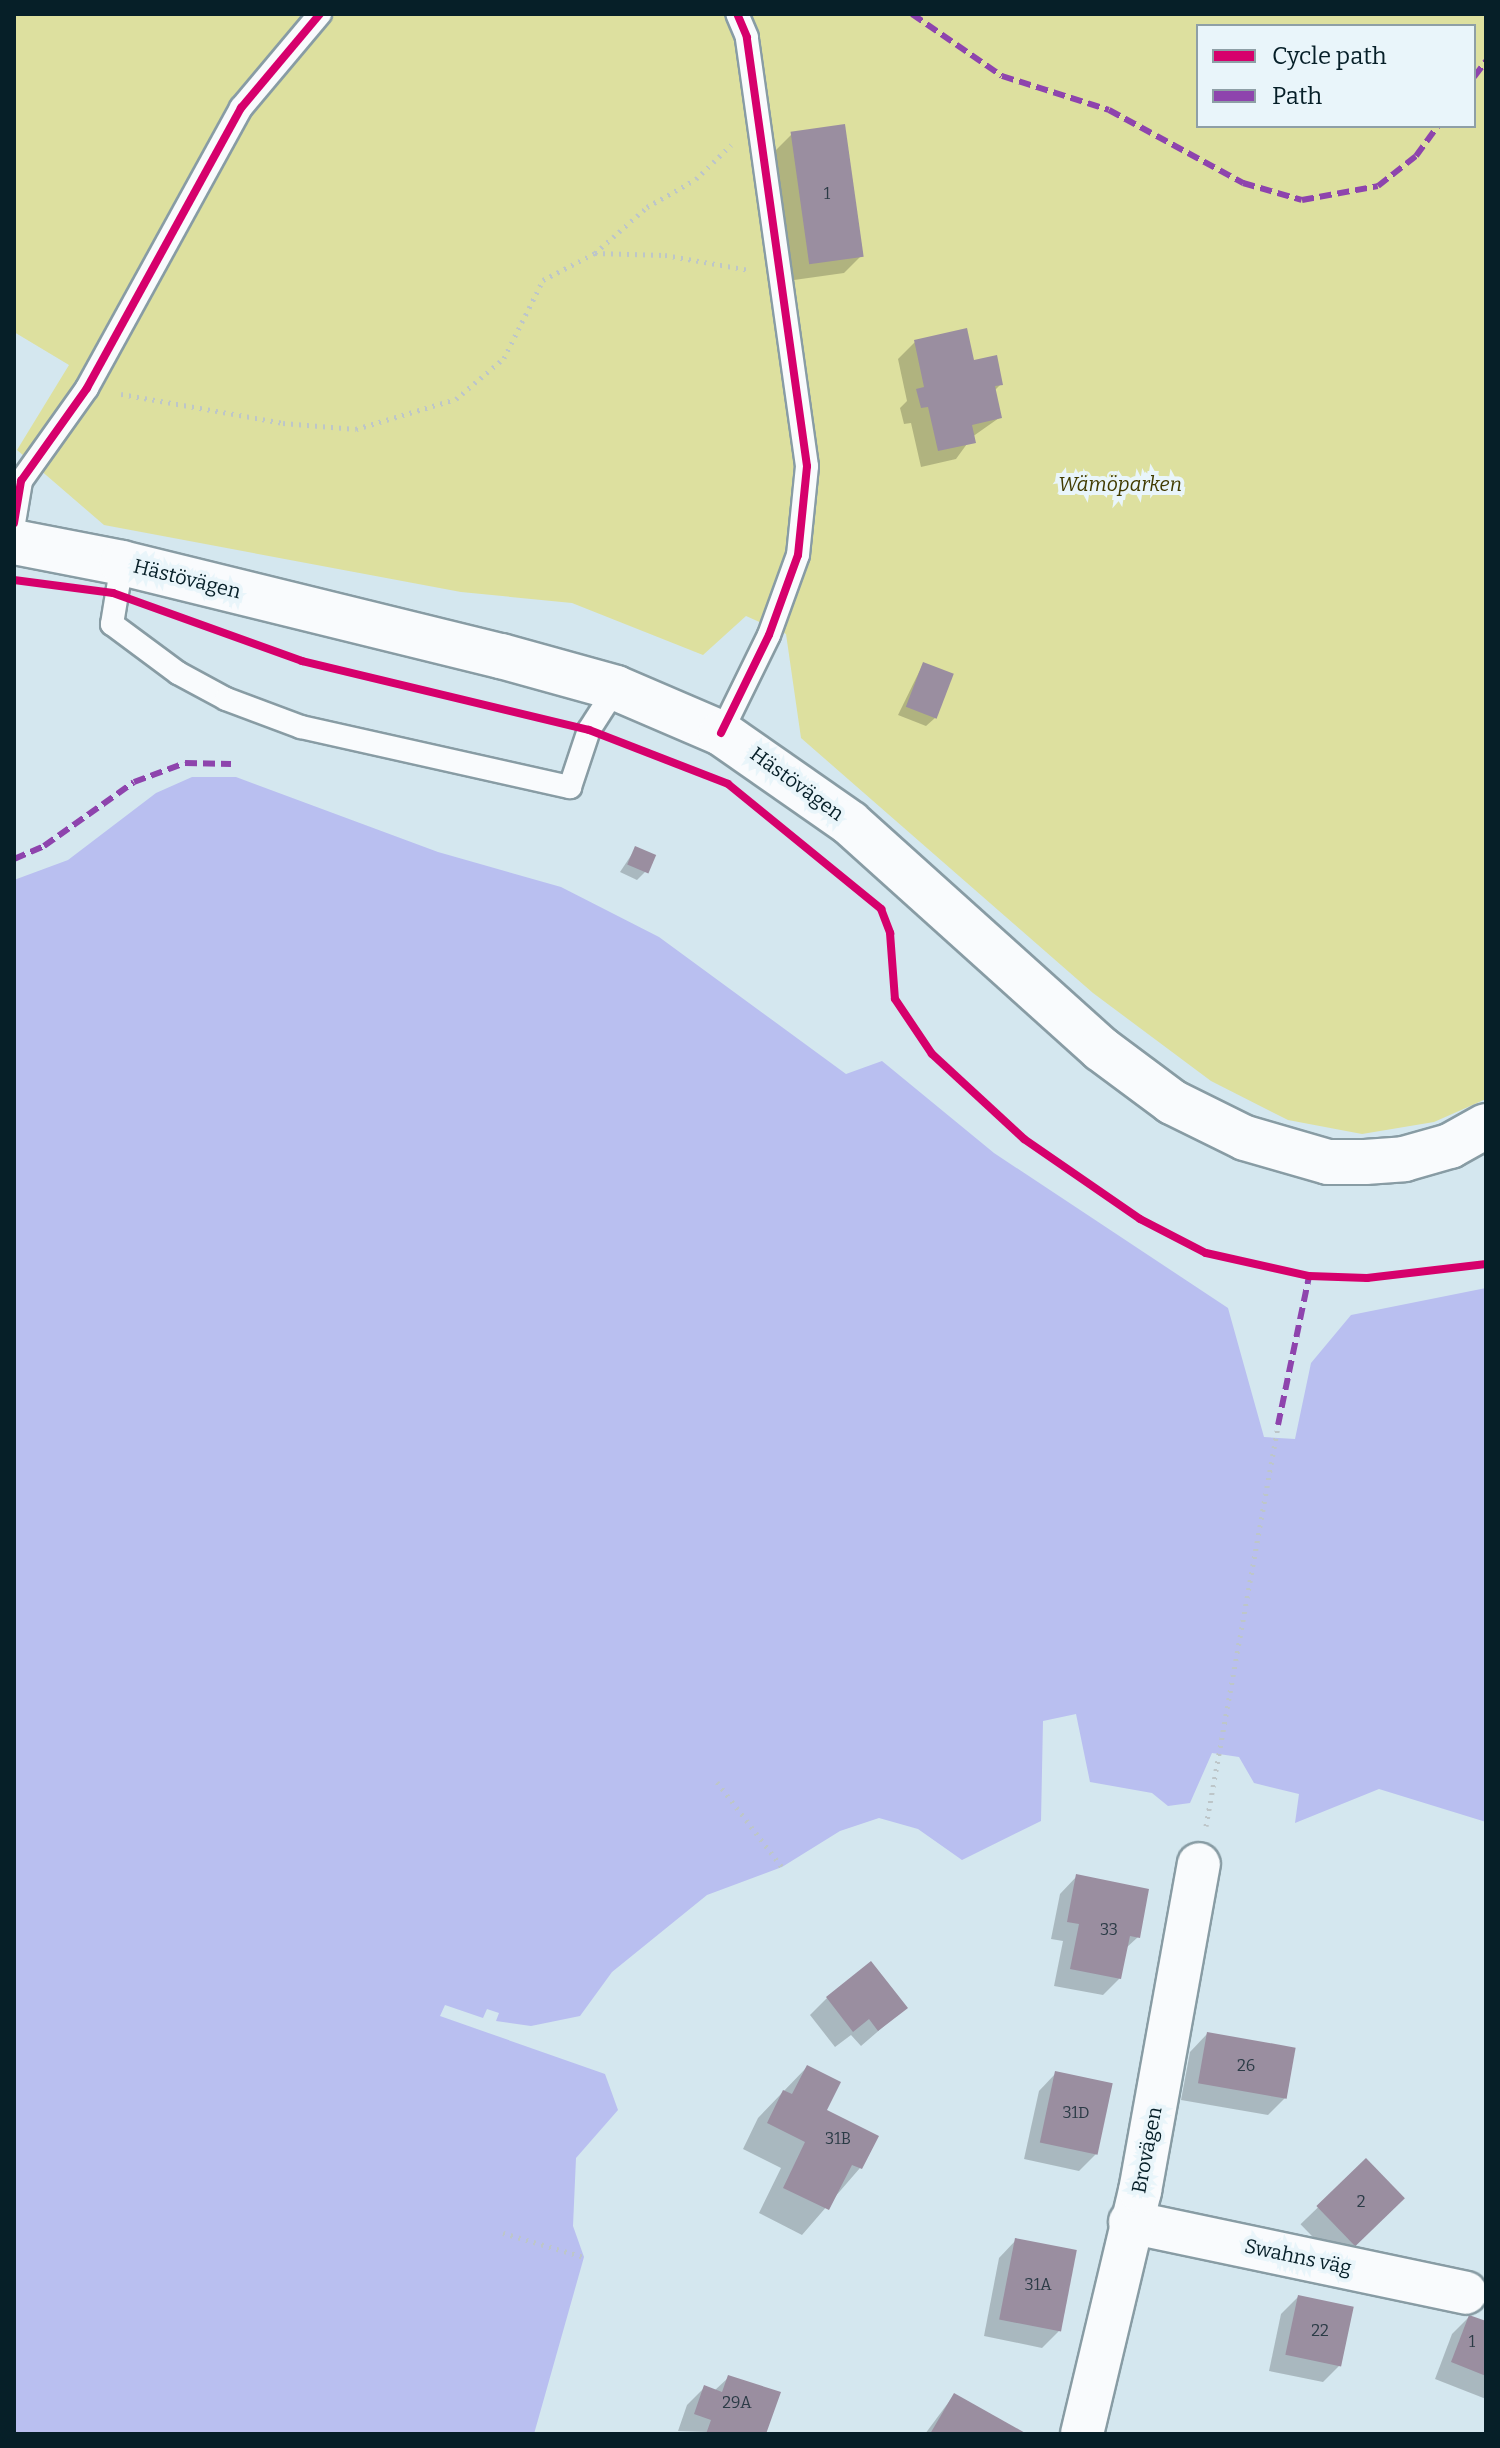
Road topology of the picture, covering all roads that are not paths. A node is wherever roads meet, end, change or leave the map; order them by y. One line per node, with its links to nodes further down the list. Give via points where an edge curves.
1 (320, 14): 3 (lane, via 241,108 87,388 21,481)
2 (737, 14): 7 (lane, via 747,37 807,466 798,555 769,635)
3 (14, 523)
4 (14, 542): 5 (street, Hästövägen)
5 (122, 563): 6 (street, Hästövägen); 6 (lane, via 112,624 178,673 226,699 301,727 570,787 589,730)
6 (616, 688): 7 (street, Hästövägen)
7 (721, 733): 8 (street, Hästövägen, via 850,823 1101,1049 1172,1102 1283,1153 1328,1162 1404,1159 1450,1146)
8 (1486, 1126)
9 (1199, 1864): 10 (street, Brovägen)
10 (1130, 2222): 11 (street, Swahns väg); 12 (street, Brovägen)
11 (1466, 2293)
12 (1082, 2434)

